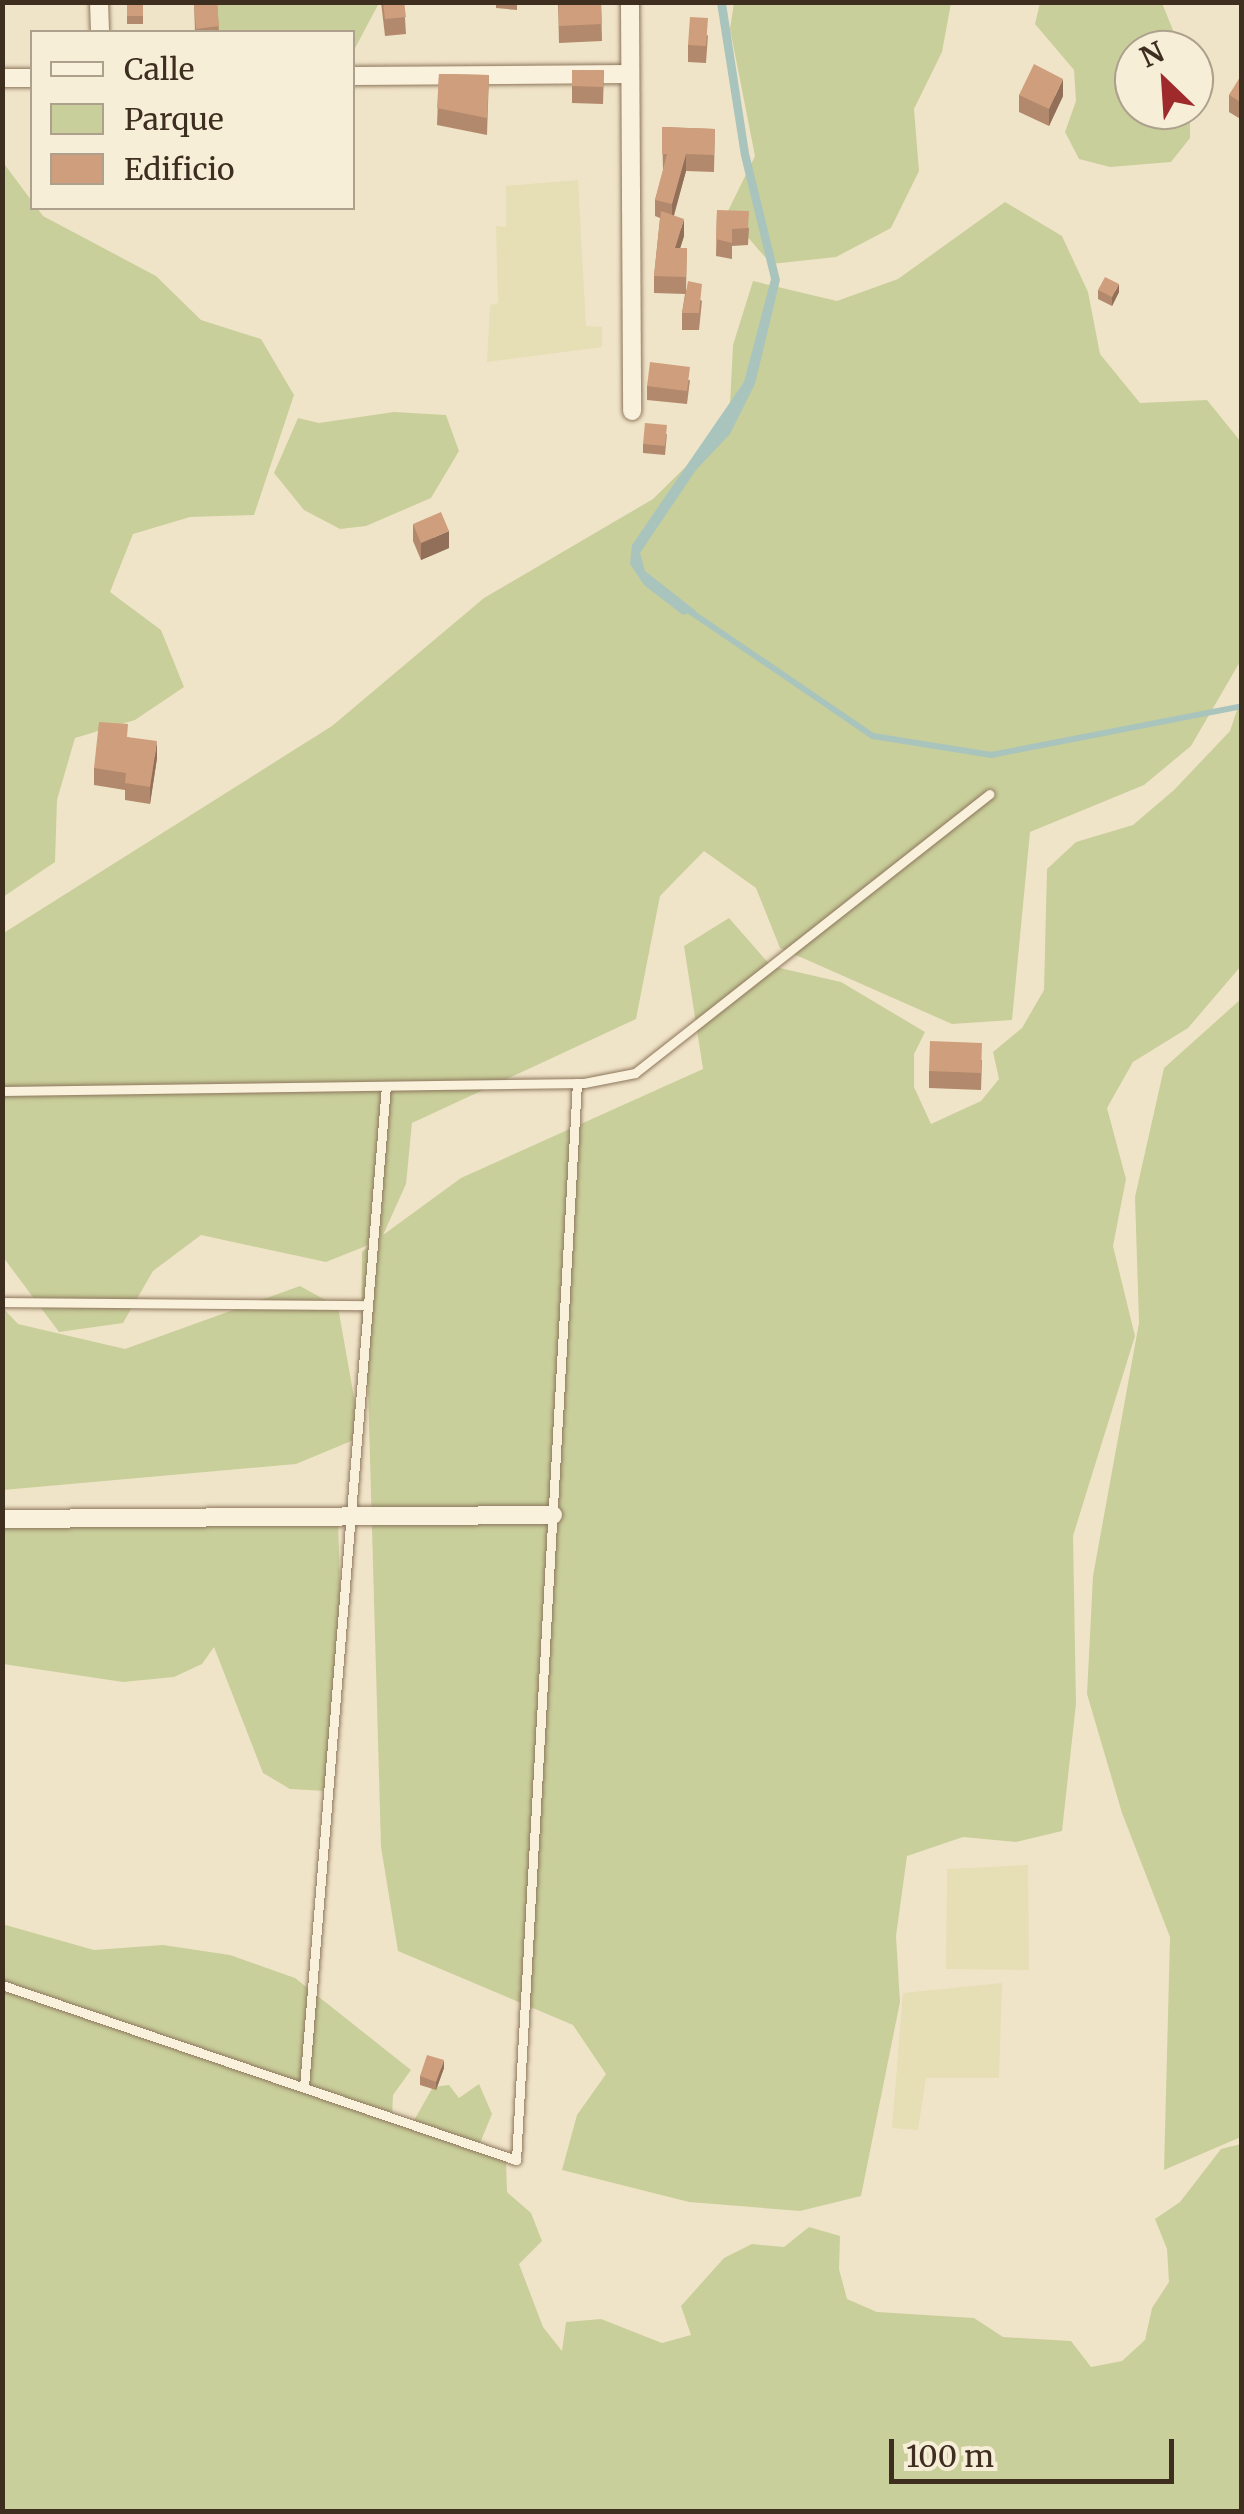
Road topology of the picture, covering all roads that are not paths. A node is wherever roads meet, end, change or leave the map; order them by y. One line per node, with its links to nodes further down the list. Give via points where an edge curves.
1 (99, 2): 3 (street)
2 (630, 2): 4 (street)
3 (100, 30)
4 (627, 74): 5 (street); 8 (street)
5 (355, 76)
6 (2, 78): 7 (street)
7 (30, 78)
8 (632, 411)
9 (989, 794): 10 (lane, via 655,1062 635,1074)
10 (577, 1084): 11 (lane); 15 (lane)
11 (386, 1086): 12 (lane); 14 (lane)
12 (2, 1091)
13 (2, 1302): 14 (lane)
14 (368, 1304): 16 (lane)
15 (554, 1516): 16 (street); 19 (lane, via 516,2160)
16 (350, 1517): 17 (street); 19 (lane)
17 (2, 1520)
18 (2, 1985): 19 (lane)
19 (304, 2087)

